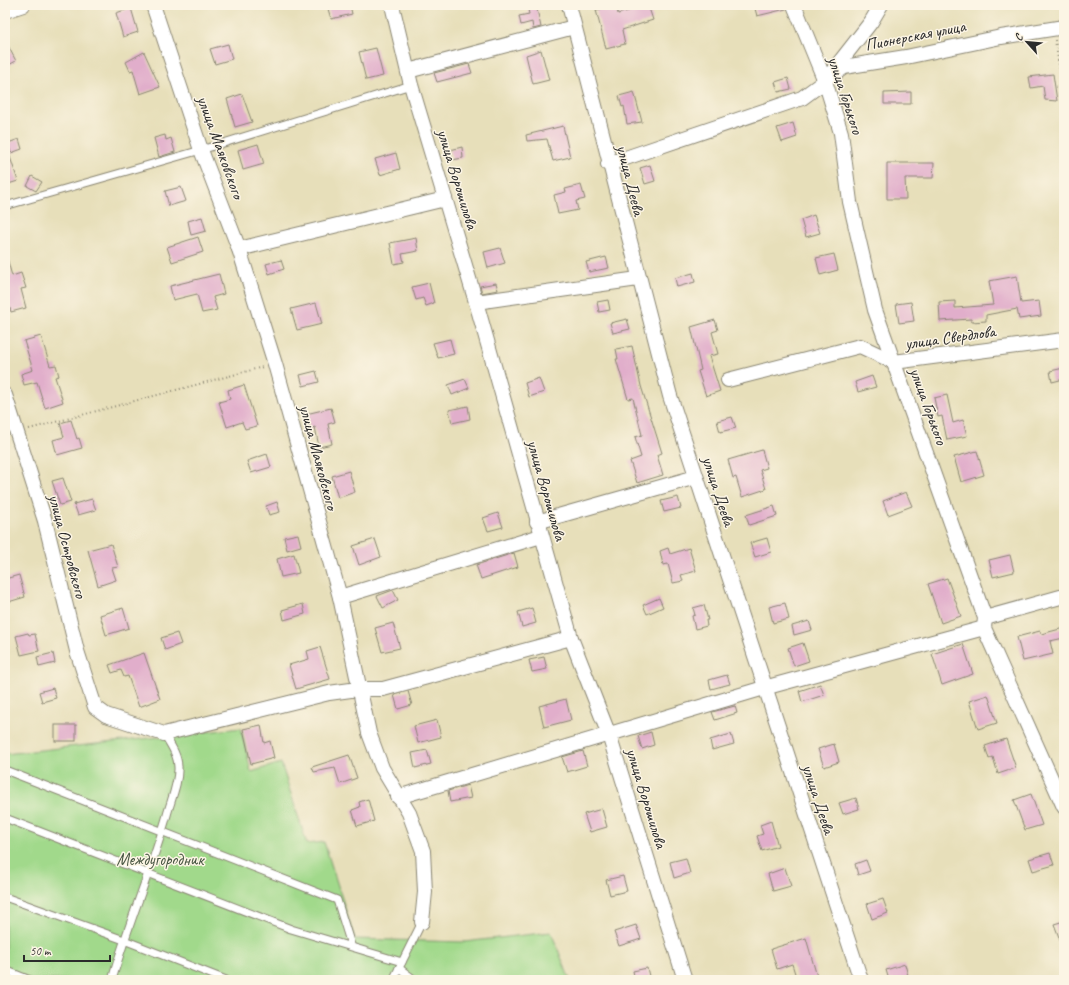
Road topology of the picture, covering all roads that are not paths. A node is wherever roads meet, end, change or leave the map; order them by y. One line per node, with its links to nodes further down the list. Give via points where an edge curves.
1 (23, 5): 7 (street)
2 (153, 5): 13 (street, улица Маяковского)
3 (392, 5): 10 (street, улица Ворошилова)
4 (569, 5): 8 (street, улица Деева)
5 (794, 5): 11 (street, улица Горького)
6 (881, 5): 11 (street, via 871,22)
7 (5, 10)
8 (574, 27): 10 (street); 14 (street, улица Деева)
9 (1059, 27): 11 (street, Пионерская улица, via 844,67)
10 (408, 71): 12 (street, улица Ворошилова)
11 (825, 81): 14 (street, Пионерская улица, via 802,98); 21 (street, улица Горького, via 841,133 850,202 875,310)
12 (411, 85): 13 (lane); 15 (street, улица Ворошилова)
13 (201, 150): 16 (lane); 17 (street, улица Маяковского)
14 (608, 164): 18 (street, улица Деева)
15 (445, 199): 17 (street); 19 (street, улица Ворошилова)
16 (5, 206)
17 (239, 249): 28 (street, улица Маяковского, via 275,364)
18 (638, 280): 19 (street); 24 (street, улица Деева, via 670,396)
19 (476, 302): 25 (street, улица Ворошилова)
20 (1064, 340): 21 (street, улица Свердлова)
21 (894, 362): 22 (street, улица Свердлова, via 860,346); 29 (street, улица Горького)
22 (728, 380)
23 (5, 395): 33 (street, улица Островского, via 45,521 77,651 95,707 106,715)
24 (696, 477): 25 (street); 31 (street, улица Деева)
25 (537, 522): 26 (street, улица Ворошилова)
26 (541, 536): 28 (street); 30 (street, улица Ворошилова)
27 (1064, 596): 29 (street)
28 (340, 597): 32 (street, улица Маяковского)
29 (985, 623): 31 (street); 37 (street, улица Горького)
30 (571, 638): 32 (street, via 383,689); 34 (street, улица Ворошилова)
31 (764, 688): 34 (street); 53 (street, улица Деева)
32 (358, 689): 33 (street, via 329,693); 36 (street, улица Маяковского, via 369,733 382,768)
33 (164, 734): 39 (lane, via 175,751 179,768)
34 (608, 735): 36 (street); 52 (street, улица Ворошилова)
35 (5, 770): 39 (lane)
36 (398, 797): 42 (street, улица Маяковского, via 409,813 423,851 425,892)
37 (1064, 807)
38 (5, 818): 40 (lane)
39 (162, 832): 40 (lane); 44 (lane, via 337,900)
40 (149, 873): 43 (lane); 44 (lane, via 291,929)
41 (5, 897): 43 (lane)
42 (422, 922): 45 (lane)
43 (124, 940): 48 (lane); 49 (lane)
44 (351, 946): 45 (lane)
45 (400, 965): 50 (lane); 51 (lane)
46 (5, 970): 47 (lane)
47 (30, 980)
48 (112, 980)
49 (226, 980)
50 (393, 980)
51 (415, 980)
52 (685, 980)
53 (861, 980)

